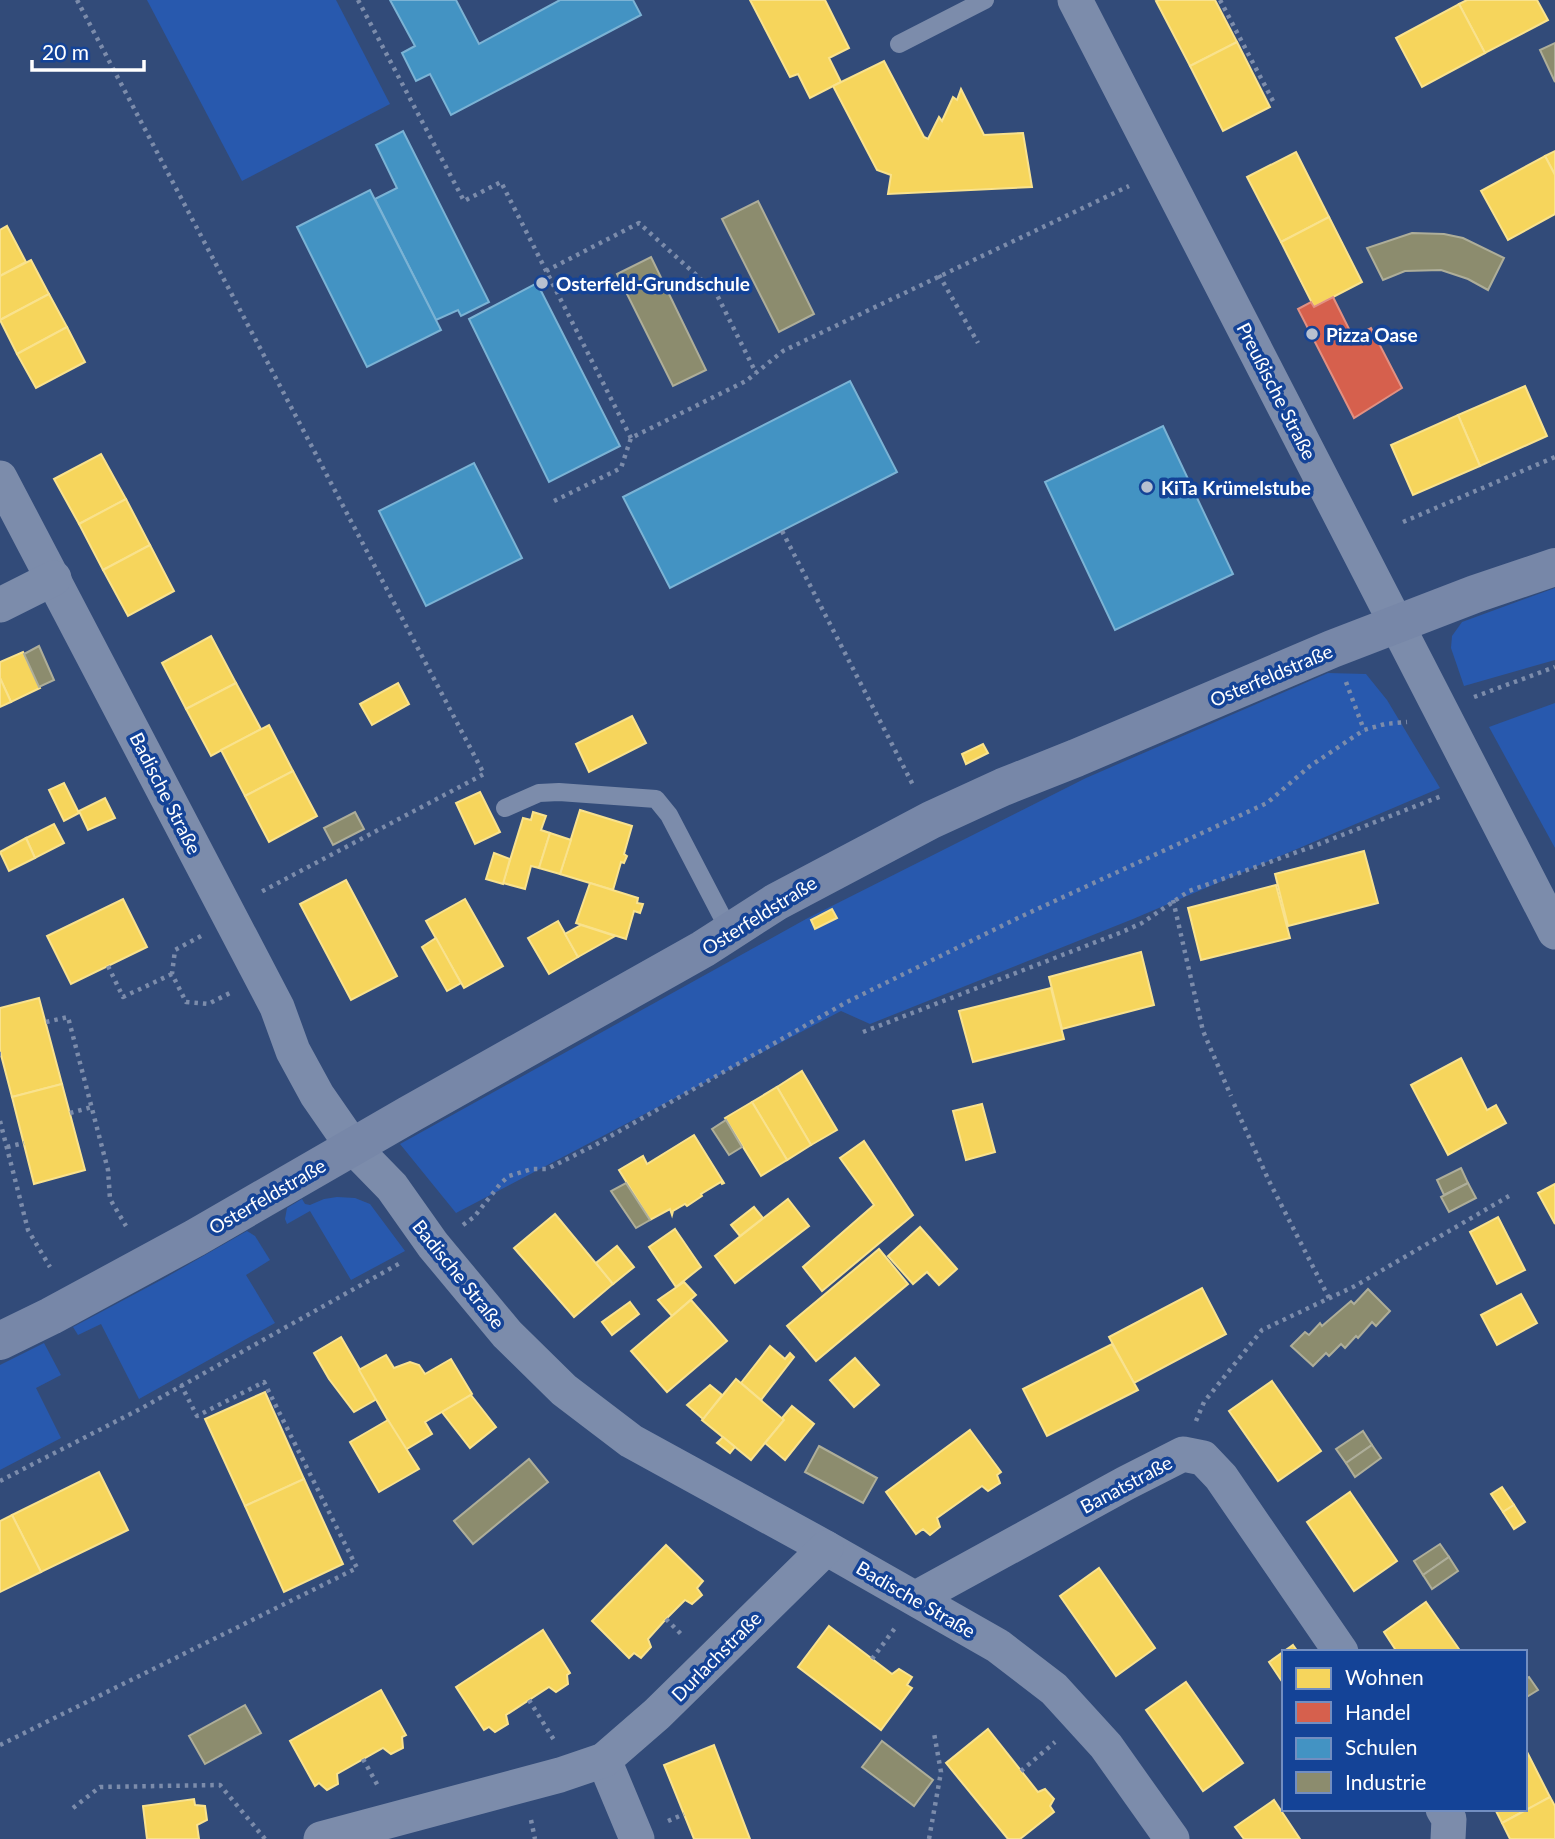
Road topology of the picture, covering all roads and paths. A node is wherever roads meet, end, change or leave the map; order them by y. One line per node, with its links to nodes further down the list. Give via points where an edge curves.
1 (77, 0): 30 (path, via 484,774)
2 (358, 0): 9 (path, via 464,201 501,182)
3 (985, 0): 6 (lane)
4 (1074, 0): 22 (street, Preußische Straße)
5 (1220, 0): 7 (path)
6 (899, 44)
7 (1273, 101)
8 (1129, 186): 10 (path)
9 (546, 271): 12 (path, via 639,223 716,293); 13 (path)
10 (939, 275): 11 (path); 12 (path, via 783,351)
11 (978, 343)
12 (756, 373): 13 (path)
13 (631, 438): 16 (path, via 621,468)
14 (1555, 457): 17 (path)
15 (0, 478): 20 (street, Badische Straße)
16 (554, 501)
17 (1403, 522)
18 (782, 531): 27 (path)
19 (1555, 567): 22 (street, Osterfeldstraße)
20 (54, 578): 21 (street); 47 (street, Badische Straße, via 277,1007 293,1051)
21 (0, 605)
22 (1396, 623): 23 (street, Osterfeldstraße); 25 (street, Preußische Straße)
23 (1332, 649): 26 (path); 32 (street, Osterfeldstraße, via 962,805 812,881)
24 (1555, 667): 25 (path)
25 (1440, 710): 26 (path, via 1411,722); 28 (street, Preußische Straße)
26 (1364, 730): 50 (path, via 1310,766 1268,803 845,1003 547,1169 509,1177 474,1217)
27 (908, 775)
28 (1477, 781): 31 (path); 33 (street, Preußische Straße)
29 (505, 808): 32 (lane, via 539,793 656,799 670,815)
30 (247, 899)
31 (1173, 900): 39 (path, via 1122,933); 40 (path, via 1203,1031)
32 (730, 932): 47 (street, Osterfeldstraße)
33 (1555, 932)
34 (204, 934): 36 (path, via 175,950)
35 (108, 966): 36 (path, via 123,997)
36 (172, 974): 37 (path, via 186,1002 208,1004)
37 (231, 992)
38 (46, 1022): 42 (path, via 68,1017)
39 (863, 1032)
40 (1231, 1096)
41 (1234, 1104): 52 (path)
42 (92, 1107): 43 (path); 49 (path, via 108,1170 110,1199)
43 (70, 1113)
44 (0, 1121): 46 (path)
45 (24, 1143): 46 (path)
46 (7, 1147): 51 (path, via 28,1230)
47 (353, 1147): 50 (street, Badische Straße, via 392,1188); 53 (street, Osterfeldstraße, via 51,1317)
48 (1509, 1196): 52 (path)
49 (126, 1226)
50 (433, 1245): 54 (path); 57 (street, Badische Straße, via 507,1334 564,1390 631,1441)
51 (50, 1267)
52 (1329, 1298): 55 (path, via 1262,1329 1204,1402)
53 (0, 1341)
54 (181, 1385): 56 (path); 64 (path, via 197,1416 264,1382 357,1568)
55 (1183, 1454): 58 (street, Banatstraße); 59 (street, Banatstraße, via 1203,1458 1221,1477)
56 (0, 1481)
57 (826, 1548): 58 (street, Badische Straße); 67 (street, Durlachstraße)
58 (908, 1610): 60 (path); 76 (street, Badische Straße, via 998,1646 1054,1689 1106,1746)
59 (1340, 1650)
60 (872, 1658)
61 (529, 1700): 65 (path)
62 (933, 1733): 75 (path, via 941,1772)
63 (1061, 1737): 68 (path)
64 (0, 1745)
65 (558, 1747)
66 (363, 1759): 69 (path)
67 (604, 1760): 73 (street, Durlachstraße); 74 (street)
68 (1021, 1771)
69 (383, 1794)
70 (73, 1808): 72 (path, via 100,1787 220,1785)
71 (1444, 1811): 77 (street, via 1449,1819)
72 (265, 1839)
73 (321, 1839)
74 (637, 1839)
75 (929, 1839)
76 (1172, 1839)
77 (1448, 1839)

